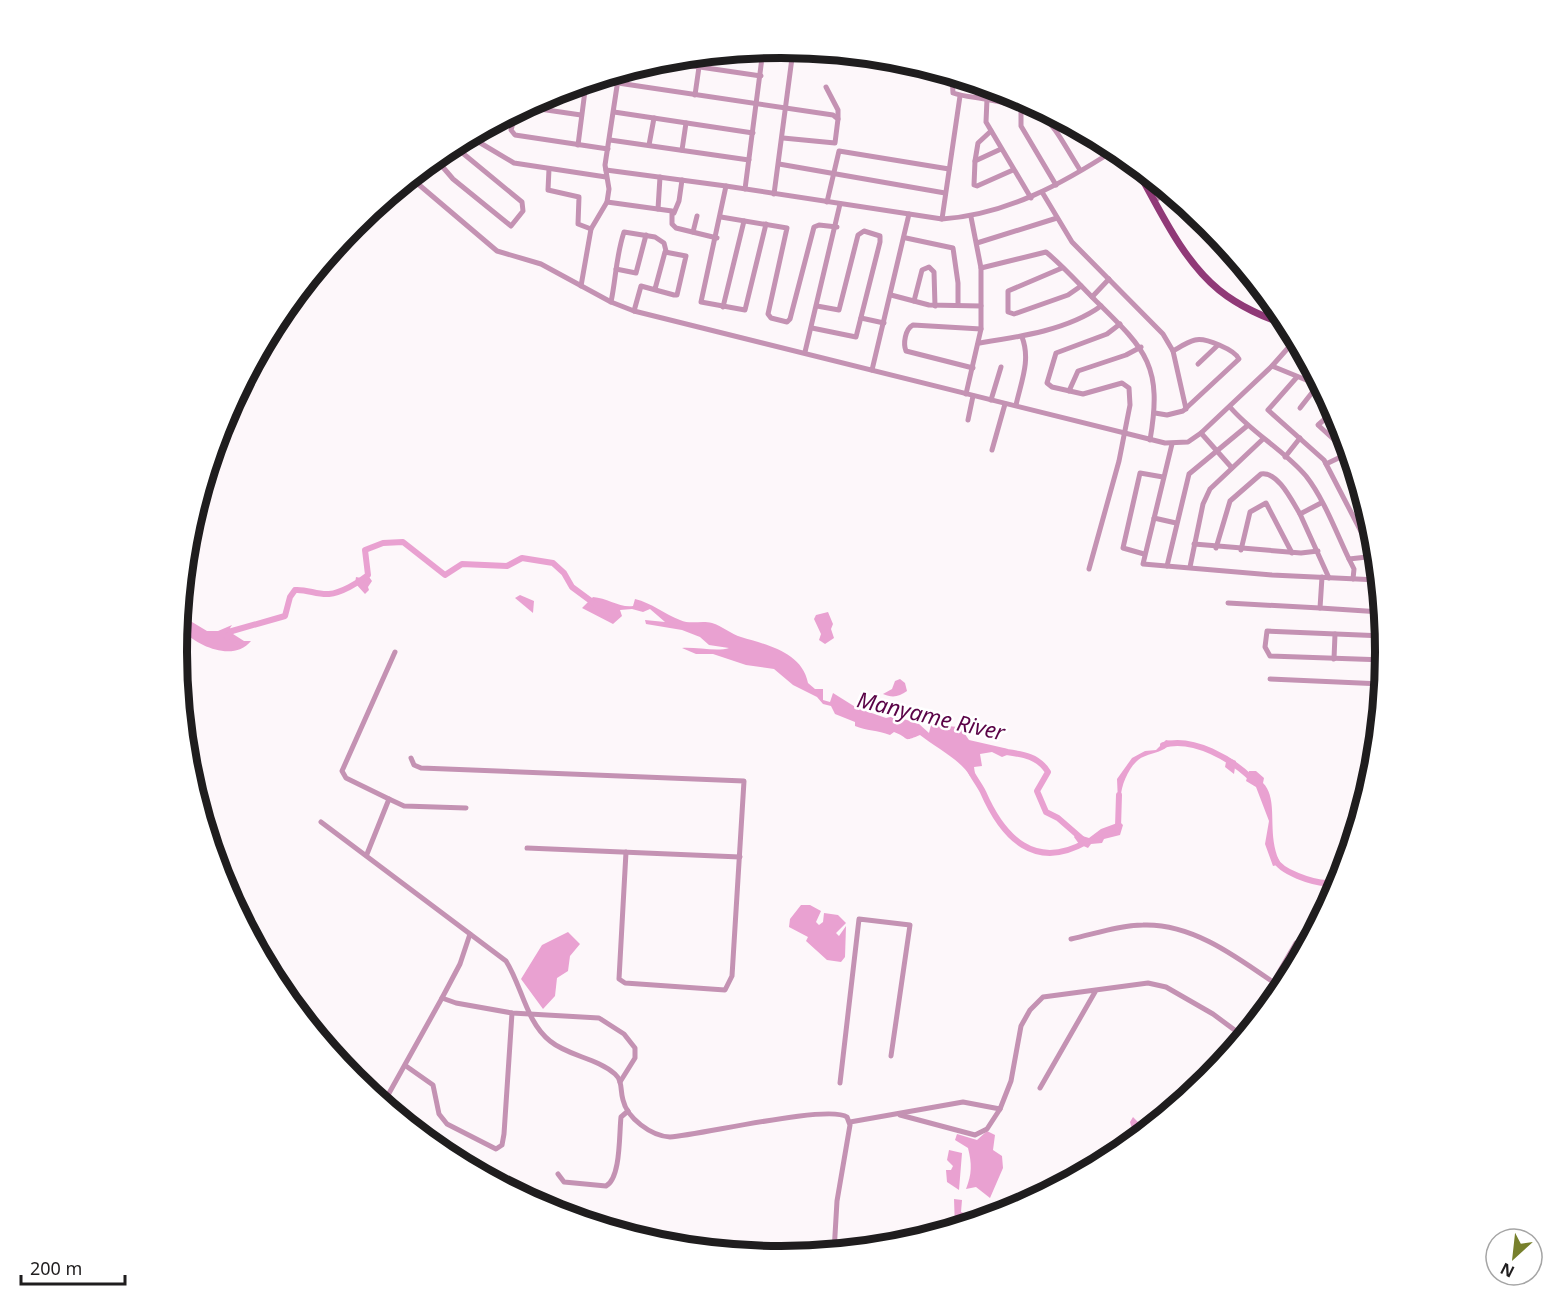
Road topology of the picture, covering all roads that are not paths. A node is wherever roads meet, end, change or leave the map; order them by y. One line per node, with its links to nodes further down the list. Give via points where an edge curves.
1 (792, 58): 16 (street)
2 (762, 59): 5 (street)
3 (691, 66): 4 (street)
4 (699, 67): 5 (street); 10 (street)
5 (760, 76): 14 (street)
6 (618, 83): 10 (street); 18 (street)
7 (951, 84): 11 (street, via 953,93)
8 (826, 87): 21 (street, via 838,110)
9 (585, 92): 19 (street)
10 (695, 95): 14 (street)
11 (960, 96): 12 (street); 42 (street)
12 (987, 99): 13 (street); 25 (street, via 986,122)
13 (1004, 103)
14 (757, 104): 16 (street); 26 (street)
15 (542, 109): 19 (street)
16 (786, 109): 21 (street); 27 (street)
17 (1021, 110): 51 (street, via 1021,126)
18 (614, 112): 20 (street); 28 (street)
19 (581, 115): 30 (street)
20 (654, 118): 23 (street); 31 (street)
21 (838, 119): 27 (street, via 835,143)
22 (514, 122): 30 (street, via 515,135)
23 (686, 123): 26 (street); 34 (street)
24 (1052, 124): 44 (street)
25 (991, 131): 33 (street); 38 (street, via 978,143)
26 (753, 133): 37 (street)
27 (783, 138): 39 (street)
28 (610, 140): 31 (street); 32 (street)
29 (478, 142): 41 (street, via 510,162)
30 (578, 145): 32 (street)
31 (649, 146): 34 (street)
32 (608, 149): 45 (street)
33 (1001, 149): 38 (street); 43 (street)
34 (682, 150): 37 (street)
35 (461, 153): 40 (street, via 522,202 523,211 511,226)
36 (1105, 156): 44 (street)
37 (749, 160): 53 (street)
38 (975, 160): 43 (street, via 977,186)
39 (779, 164): 46 (street); 55 (street)
40 (441, 166)
41 (549, 169): 45 (street); 74 (street, via 548,190 580,197 578,224)
42 (949, 169): 46 (street, via 839,152); 56 (street)
43 (1013, 170): 58 (street)
44 (1080, 170): 51 (street)
45 (606, 174): 47 (street); 60 (street)
46 (832, 175): 56 (street); 61 (street)
47 (660, 177): 48 (street); 63 (street)
48 (682, 180): 52 (street); 64 (street)
49 (1145, 182): 59 (main road)
50 (417, 183): 85 (street, via 497,251 541,264)
51 (1056, 184): 54 (street)
52 (726, 186): 53 (street); 67 (street)
53 (745, 189): 55 (street)
54 (1042, 192): 58 (street); 69 (street)
55 (774, 194): 61 (street)
56 (945, 194): 70 (street)
57 (1161, 196): 59 (street)
58 (1031, 198): 68 (street)
59 (1155, 200): 100 (main road, via 1179,241 1217,289 1247,309)
60 (607, 202): 63 (street); 74 (street)
61 (827, 202): 62 (street)
62 (840, 204): 65 (street); 73 (street)
63 (658, 209): 64 (street)
64 (674, 213): 75 (street, via 673,226)
65 (909, 214): 70 (street); 78 (street)
66 (697, 216): 75 (street)
67 (721, 217): 71 (street); 77 (street)
68 (971, 217): 70 (street); 79 (street)
69 (1057, 218): 79 (street); 84 (street, via 1072,242)
70 (942, 219)
71 (744, 220): 72 (street); 97 (street)
72 (766, 224): 73 (street, via 784,226 788,231 768,314 787,322 814,227); 97 (street, via 745,310)
73 (837, 227): 93 (street)
74 (591, 229): 85 (street)
75 (693, 232): 77 (street)
76 (646, 236): 80 (street, via 661,240); 81 (street, via 636,273); 81 (street, via 624,232)
77 (717, 238): 97 (street, via 700,300)
78 (906, 238): 88 (street); 92 (street, via 953,248)
79 (977, 243): 82 (street)
80 (666, 251): 87 (street); 87 (street, via 687,257 677,294)
81 (616, 268): 91 (street)
82 (981, 268): 83 (street, via 1044,252); 95 (street)
83 (1062, 268): 86 (street); 86 (street, via 1008,291 1008,312 1014,314 1059,298)
84 (1109, 279): 89 (street); 110 (street, via 1156,325)
85 (580, 286): 91 (street)
86 (1081, 286): 89 (street)
87 (655, 289): 98 (street, via 639,287)
88 (891, 295): 90 (street); 101 (street)
89 (1092, 297): 96 (street)
90 (914, 301): 94 (street); 94 (street, via 922,270 929,267 934,272)
91 (611, 302): 98 (street)
92 (958, 305): 94 (street); 95 (street)
93 (817, 306): 99 (street, via 839,310 858,235 864,231 877,234 880,242); 103 (street)
94 (935, 306)
95 (981, 306): 104 (street)
96 (1101, 306): 102 (street); 105 (street, via 1086,316)
97 (723, 307)
98 (634, 311): 111 (street)
99 (861, 318): 101 (street); 103 (street, via 853,338)
100 (1273, 320)
101 (884, 323): 116 (street)
102 (1120, 324): 109 (street); 119 (street, via 1107,334 1054,355 1047,385)
103 (812, 328): 111 (street)
104 (981, 329): 106 (street); 115 (street, via 913,326 909,327 904,347 906,351)
105 (1022, 337): 106 (street); 125 (street, via 1027,354)
106 (979, 343): 115 (street)
107 (1217, 346): 110 (street, via 1199,339); 112 (street); 128 (street, via 1238,355 1238,362)
108 (1289, 346): 113 (street)
109 (1141, 347): 119 (street, via 1078,371); 129 (street, via 1152,372)
110 (1173, 351): 128 (street)
111 (805, 352): 116 (street)
112 (1198, 364)
113 (1272, 366): 117 (street); 126 (street)
114 (1001, 367): 123 (street)
115 (973, 368): 121 (street)
116 (872, 370): 121 (street)
117 (1297, 377): 118 (street); 135 (street, via 1268,409)
118 (1310, 382)
119 (1069, 391): 133 (street, via 1088,393 1127,385 1130,405)
120 (1315, 392): 127 (street)
121 (966, 394): 122 (street)
122 (973, 396): 123 (street); 131 (street)
123 (991, 400): 124 (street)
124 (1005, 404): 125 (street); 140 (street)
125 (1016, 405): 133 (street)
126 (1230, 407): 132 (street); 134 (street)
127 (1300, 408)
128 (1186, 409): 129 (street, via 1176,414)
129 (1155, 412): 137 (street)
130 (1327, 418): 138 (street, via 1318,425)
131 (968, 420)
132 (1247, 426): 136 (street); 141 (street)
133 (1123, 433): 137 (street); 162 (street)
134 (1202, 433): 139 (street, via 1188,442); 141 (street)
135 (1300, 438): 142 (street); 144 (street)
136 (1263, 439): 142 (street); 145 (street)
137 (1150, 440): 139 (street)
138 (1336, 441)
139 (1172, 444): 146 (street)
140 (992, 450)
141 (1216, 450): 145 (street); 150 (street, via 1189,474)
142 (1285, 457): 147 (street, via 1304,474)
143 (1341, 457): 144 (street)
144 (1326, 464): 151 (street)
145 (1232, 468): 152 (street, via 1208,493)
146 (1163, 477): 149 (street); 157 (street, via 1140,473 1123,548)
147 (1321, 503): 148 (street); 159 (street)
148 (1300, 514): 153 (street, via 1287,492 1263,473 1230,501); 155 (street)
149 (1154, 518): 150 (street); 157 (street)
150 (1176, 523): 160 (street)
151 (1363, 536)
152 (1194, 544): 153 (street); 161 (street)
153 (1216, 548): 154 (street)
154 (1241, 550): 156 (street); 156 (street, via 1250,512 1264,503 1275,515)
155 (1318, 551): 156 (street); 163 (street)
156 (1292, 553)
157 (1144, 554): 160 (street, via 1145,565)
158 (1368, 556): 159 (street)
159 (1349, 558): 164 (street)
160 (1167, 566): 161 (street)
161 (1190, 567): 163 (street)
162 (1089, 569)
163 (1326, 578): 164 (street); 167 (street)
164 (1353, 579): 165 (street)
165 (1370, 580)
166 (1228, 603): 167 (street)
167 (1320, 608): 168 (street)
168 (1374, 611)
169 (1335, 634): 170 (street); 172 (street); 172 (street, via 1267,631 1265,647 1270,656)
170 (1375, 636)
171 (395, 652): 177 (street, via 342,771 346,778)
172 (1334, 659): 173 (street)
173 (1375, 660)
174 (1270, 679): 175 (street)
175 (1374, 684)
176 (411, 758): 183 (street, via 421,768 744,781)
177 (389, 799): 178 (street, via 404,806); 182 (street)
178 (466, 808)
179 (321, 822): 182 (street)
180 (527, 848): 181 (street)
181 (626, 852): 183 (street); 183 (street, via 619,979 625,983 725,990 732,976)
182 (367, 854): 184 (street)
183 (740, 857)
184 (470, 934): 190 (street); 192 (street, via 506,962)
185 (1071, 939): 187 (street, via 1143,925 1180,928)
186 (1296, 943): 187 (street)
187 (1274, 982): 188 (street)
188 (1269, 991)
189 (1095, 992): 193 (street, via 1148,983 1166,987); 198 (street); 200 (street, via 1042,997 1030,1010 1021,1026 1011,1081)
190 (442, 998): 191 (street); 195 (street)
191 (512, 1013): 192 (street); 195 (street, via 504,1134 502,1145 496,1149 447,1124 439,1114 433,1085)
192 (530, 1014): 196 (street, via 552,1042 614,1073); 196 (street, via 591,1016 609,1023 635,1048 634,1058)
193 (1238, 1032)
194 (891, 1056): 197 (street, via 910,925 859,919)
195 (406, 1066): 199 (street)
196 (620, 1082): 201 (street)
197 (840, 1083)
198 (1041, 1088)
199 (387, 1097)
200 (1000, 1108): 202 (street, via 963,1102); 202 (street, via 987,1129 975,1135)
201 (628, 1111): 203 (street, via 652,1132 670,1137 837,1113); 204 (street, via 621,1117 612,1183 606,1186 564,1182)
202 (898, 1115): 203 (street)
203 (850, 1122): 205 (street)
204 (558, 1173)
205 (834, 1244)

